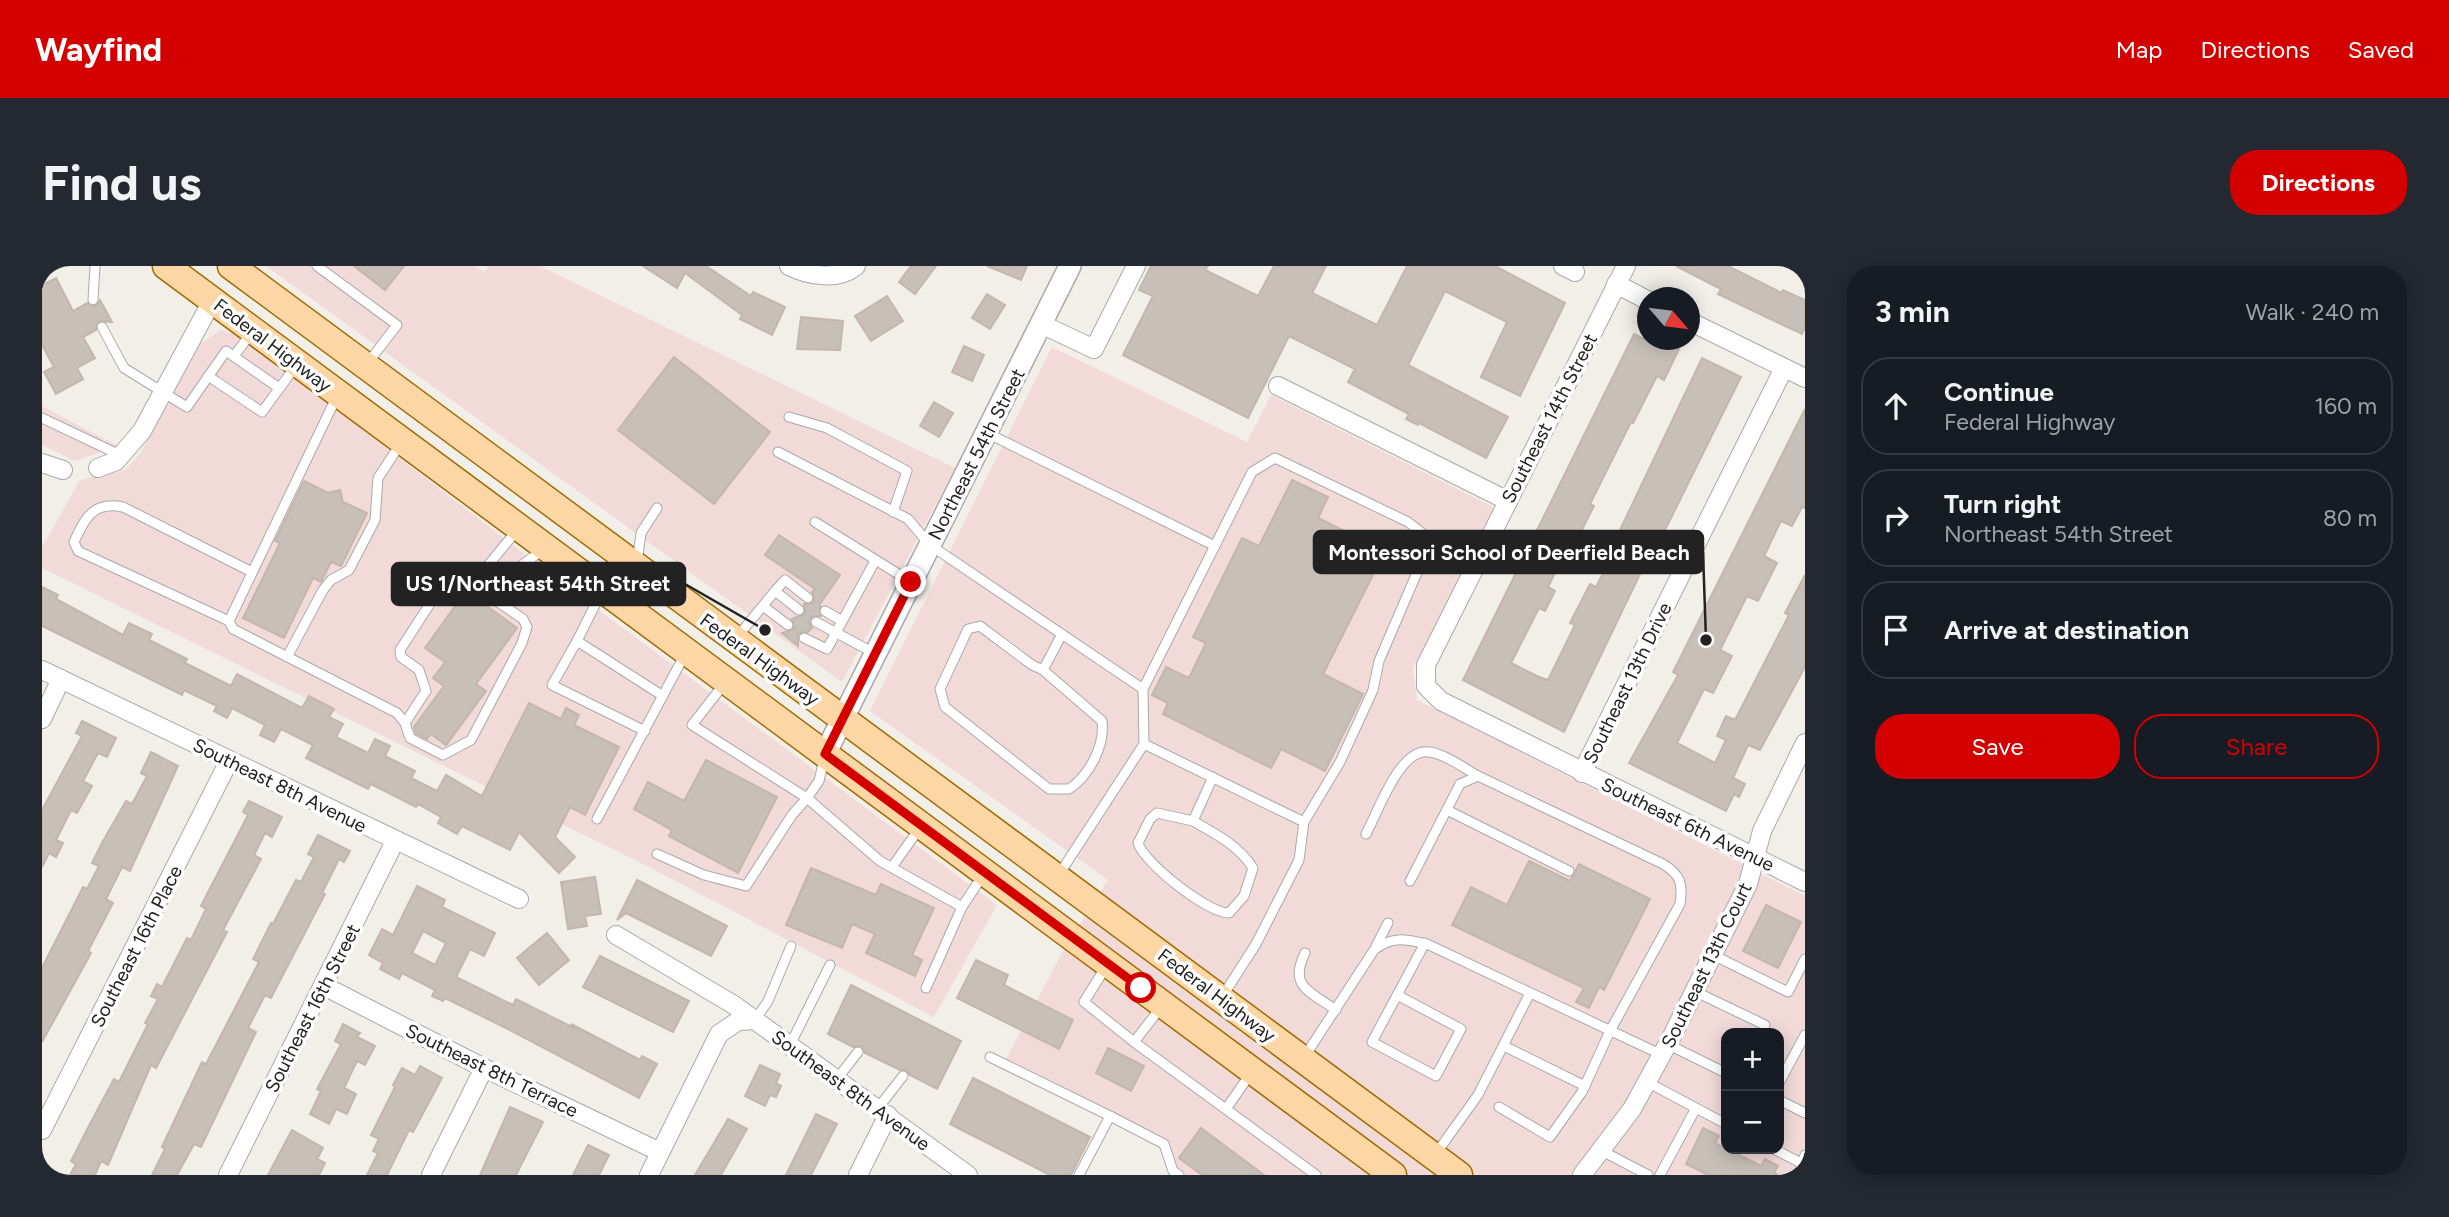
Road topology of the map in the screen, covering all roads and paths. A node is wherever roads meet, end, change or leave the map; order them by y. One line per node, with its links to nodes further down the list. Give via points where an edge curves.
1 (95, 266): 12 (lane)
2 (166, 266): 13 (main road, Federal Highway)
3 (231, 266): 14 (main road, Federal Highway)
4 (317, 266): 21 (lane, via 397,325)
5 (789, 266): 9 (street, via 828,276)
6 (1070, 266): 15 (street, Northeast 54th Street)
7 (1136, 266): 15 (street, via 1094,349)
8 (1626, 266): 10 (street, Southeast 14th Street)
9 (854, 268)
10 (1616, 284): 11 (street); 40 (street, Southeast 14th Street)
11 (1637, 295)
12 (93, 300)
13 (212, 300): 14 (main road, via 258,300); 18 (main road, Federal Highway); 27 (street)
14 (291, 310): 21 (main road, Federal Highway)
15 (1041, 324): 31 (street, Northeast 54th Street)
16 (1700, 326): 22 (street)
17 (102, 327): 27 (lane, via 124,368)
18 (253, 331): 19 (lane); 20 (main road, Federal Highway)
19 (230, 353): 23 (lane); 26 (lane)
20 (297, 363): 26 (lane); 28 (main road, Federal Highway)
21 (366, 366): 39 (main road, Federal Highway)
22 (1784, 368): 24 (street); 87 (street, Southeast 13th Drive)
23 (208, 376): 26 (lane, via 262,412); 27 (lane, via 187,407)
24 (1805, 379)
25 (1278, 386): 40 (street)
26 (279, 388)
27 (163, 393): 34 (street)
28 (338, 394): 32 (main road, Federal Highway); 51 (lane)
29 (789, 417): 42 (lane, via 827,428 908,471)
30 (42, 418): 34 (lane)
31 (986, 433): 46 (street, Northeast 54th Street); 47 (lane)
32 (402, 441): 38 (main road, Federal Highway); 71 (lane, via 378,478 375,520 349,570 323,590)
33 (778, 452): 42 (lane)
34 (122, 456): 36 (street)
35 (42, 463): 37 (street)
36 (98, 468)
37 (63, 470)
38 (454, 480): 39 (main road, via 495,491); 44 (main road, Federal Highway)
39 (525, 484): 45 (main road, Federal Highway)
40 (1508, 501): 76 (street, Southeast 14th Street, via 1426,665)
41 (657, 508): 50 (lane, via 641,533)
42 (893, 512): 46 (lane, via 908,519)
43 (815, 522): 49 (lane)
44 (519, 528): 45 (main road, via 546,522); 48 (main road, Federal Highway); 53 (lane, via 485,569)
45 (594, 535): 50 (main road, Federal Highway)
46 (930, 545): 52 (street, Northeast 54th Street); 65 (lane)
47 (1215, 546): 77 (lane); 94 (lane, via 1252,472 1275,458 1408,522 1431,540 1379,661 1373,690 1340,762)
48 (546, 548): 53 (lane, via 499,581); 54 (main road, Federal Highway)
49 (875, 561): 52 (lane); 61 (lane)
50 (636, 568): 67 (main road, Federal Highway)
51 (252, 572): 60 (lane); 60 (lane, via 123,507 92,509 86,515 74,542 78,551)
52 (911, 582): 70 (street, Northeast 54th Street)
53 (482, 586): 81 (lane, via 456,576 446,579 400,650 401,657 419,670 426,691); 81 (lane, via 527,627 471,740 443,755 410,738)
54 (603, 590): 68 (lane); 69 (main road, Federal Highway)
55 (775, 591): 56 (lane, via 785,580); 57 (lane); 58 (lane)
56 (808, 598)
57 (763, 606): 63 (lane); 67 (lane)
58 (799, 610)
59 (824, 611): 61 (lane)
60 (229, 621): 71 (lane, via 233,629)
61 (842, 621): 64 (lane)
62 (816, 622): 64 (lane)
63 (788, 625)
64 (836, 633): 66 (lane, via 827,649); 70 (lane)
65 (1062, 634): 73 (lane); 77 (lane)
66 (804, 638)
67 (734, 640): 80 (main road, Federal Highway)
68 (577, 642): 78 (lane); 82 (lane, via 552,685)
69 (686, 652): 75 (main road, Federal Highway); 78 (lane)
70 (875, 654): 80 (street, Northeast 54th Street)
71 (287, 657): 81 (lane, via 397,713)
72 (42, 670): 74 (street, Southeast 8th Avenue)
73 (1043, 670): 73 (lane, via 975,626 968,629 940,698 944,706 1049,789 1069,789 1089,769 1104,736 1102,721)
74 (61, 679): 79 (street); 86 (street, Southeast 8th Avenue)
75 (726, 682): 85 (main road, Federal Highway); 90 (lane, via 692,725)
76 (1426, 685): 87 (street, Southeast 6th Avenue, via 1441,701)
77 (1143, 689): 84 (lane)
78 (663, 696): 82 (lane)
79 (42, 719)
80 (843, 719): 85 (street, Northeast 54th Street); 103 (main road, Federal Highway)
81 (405, 723)
82 (645, 731): 92 (lane)
83 (1805, 743): 99 (street, Southeast 13th Court, via 1762,831)
84 (1144, 744): 89 (lane); 103 (lane)
85 (825, 754): 90 (lane, via 819,781); 95 (main road, Federal Highway)
86 (229, 761): 97 (street, Southeast 8th Avenue); 154 (street, Southeast 16th Place)
87 (1582, 773): 99 (street, Southeast 6th Avenue)
88 (1478, 776): 91 (lane, via 1460,784); 96 (lane, via 1430,752 1417,752 1405,760); 129 (lane, via 1677,873 1683,887 1680,904)
89 (1213, 777): 93 (lane); 94 (lane)
90 (807, 798): 98 (lane, via 746,886 704,876); 100 (lane)
91 (1447, 810): 101 (lane); 104 (lane)
92 (597, 820)
93 (1193, 821): 93 (lane, via 1157,813 1138,844 1140,851 1210,909 1229,912 1244,896 1253,868 1228,841)
94 (1304, 822): 124 (lane, via 1298,860 1256,944)
95 (921, 826): 100 (lane); 102 (main road, Federal Highway)
96 (1366, 834)
97 (395, 841): 106 (street, Southeast 8th Avenue); 118 (street, Southeast 16th Street)
98 (657, 855)
99 (1755, 857): 105 (street, Southeast 6th Avenue); 114 (street, Southeast 13th Court, via 1748,884)
100 (892, 867): 107 (lane)
101 (1569, 871)
102 (985, 873): 107 (lane); 116 (main road, Federal Highway)
103 (1058, 877): 124 (main road, Federal Highway)
104 (1410, 881)
105 (1805, 882)
106 (519, 898)
107 (962, 907): 119 (lane)
108 (1388, 923): 112 (lane)
109 (617, 935): 127 (street, Southeast 8th Avenue)
110 (1425, 943): 112 (lane, via 1386,940); 122 (lane); 123 (lane)
111 (792, 946): 127 (lane)
112 (1374, 950): 126 (lane)
113 (1305, 953): 126 (lane, via 1297,968 1298,978 1304,988)
114 (1713, 955): 115 (lane, via 1788,992); 121 (street, Southeast 13th Court)
115 (1805, 959)
116 (1108, 964): 120 (main road, Federal Highway); 131 (lane, via 1083,1002)
117 (830, 965): 132 (lane)
118 (324, 986): 138 (street, Southeast 8th Terrace); 160 (street, Southeast 16th Street)
119 (926, 988)
120 (1141, 988): 124 (main road, via 1182,1000); 125 (main road, Federal Highway)
121 (1694, 991): 128 (lane); 134 (street, Southeast 13th Court)
122 (1530, 993): 129 (lane); 133 (lane)
123 (1399, 996): 123 (lane, via 1372,1042 1436,1076 1461,1029)
124 (1221, 999): 137 (main road, Federal Highway)
125 (1163, 1005): 131 (lane); 140 (main road, Federal Highway)
126 (1336, 1010): 137 (lane)
127 (755, 1020): 132 (street, Southeast 8th Avenue); 156 (street, via 738,1021 719,1034)
128 (1765, 1025)
129 (1609, 1031): 134 (lane); 145 (lane)
130 (1805, 1035): 141 (lane)
131 (1134, 1042): 149 (lane)
132 (790, 1045): 143 (street, Southeast 8th Avenue)
133 (1504, 1046): 145 (lane); 158 (lane, via 1478,1095)
134 (1664, 1050): 139 (lane); 144 (street, Southeast 13th Court)
135 (858, 1052): 143 (lane)
136 (990, 1057): 152 (lane)
137 (1303, 1059): 158 (main road, Federal Highway)
138 (484, 1068): 156 (street, Southeast 8th Terrace); 161 (street)
139 (1721, 1071)
140 (1253, 1072): 149 (lane); 168 (main road, Federal Highway)
141 (1784, 1074)
142 (903, 1076): 150 (lane)
143 (837, 1079): 150 (street, Southeast 8th Avenue)
144 (1647, 1082): 148 (lane); 155 (street, Southeast 13th Court)
145 (1585, 1086): 147 (lane, via 1550,1137)
146 (1784, 1102): 151 (lane)
147 (1499, 1107)
148 (1696, 1108): 153 (lane); 172 (lane)
149 (1226, 1109): 167 (lane)
150 (883, 1111): 163 (street); 164 (street, Southeast 8th Avenue)
151 (1805, 1113)
152 (1110, 1116): 165 (lane); 166 (lane, via 1164,1144)
153 (1721, 1121)
154 (42, 1130)
155 (1602, 1151): 170 (street, Southeast 13th Court); 171 (lane)
156 (660, 1152): 162 (street)
157 (1784, 1153): 159 (lane)
158 (1434, 1156): 169 (main road, Federal Highway)
159 (1804, 1161): 173 (lane)
160 (228, 1175)
161 (431, 1175)
162 (649, 1175)
163 (858, 1175)
164 (968, 1175)
165 (1079, 1175)
166 (1178, 1175)
167 (1316, 1175)
168 (1393, 1175)
169 (1460, 1175)
170 (1582, 1175)
171 (1648, 1175)
172 (1660, 1175)
173 (1798, 1175)

